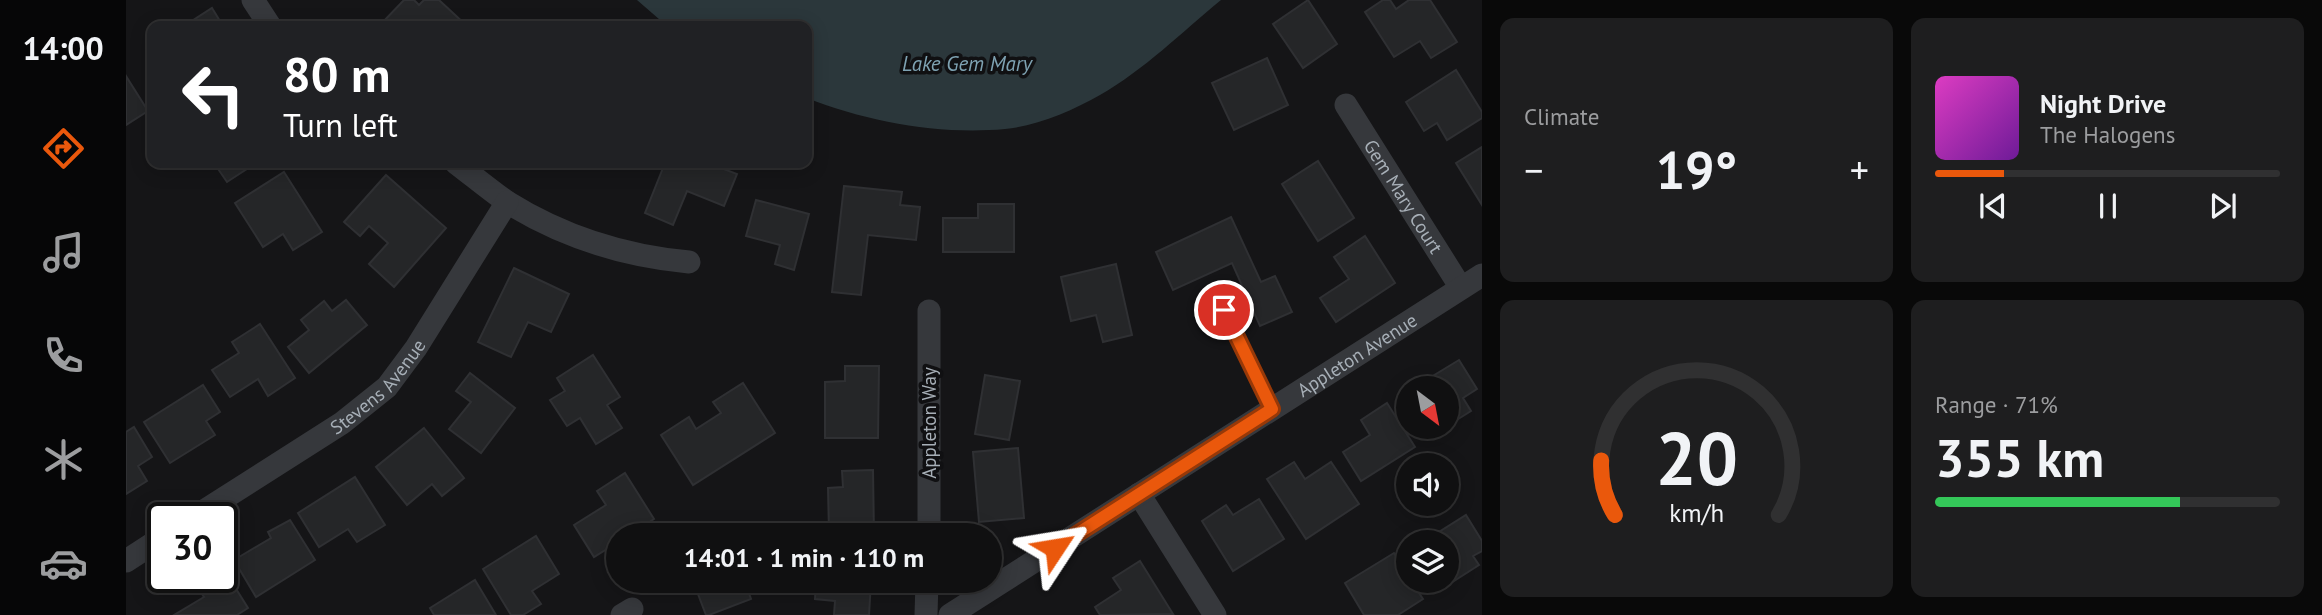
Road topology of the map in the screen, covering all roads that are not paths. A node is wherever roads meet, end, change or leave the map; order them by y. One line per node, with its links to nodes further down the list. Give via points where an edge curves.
1 (253, 0): 2 (street)
2 (267, 21)
3 (1346, 105): 8 (street, Gem Mary Court)
4 (463, 168): 5 (street)
5 (508, 202): 6 (street, via 606,248); 13 (street, Stevens Avenue, via 387,387 342,423)
6 (688, 262)
7 (1482, 275): 8 (street, Appleton Avenue)
8 (1461, 288): 11 (street, Appleton Avenue)
9 (1224, 310): 11 (lane)
10 (929, 311): 14 (street, Appleton Way)
11 (1272, 409): 12 (street, Appleton Avenue)
12 (1139, 494): 19 (street, Appleton Avenue); 20 (street)
13 (218, 502)
14 (929, 523)
15 (147, 547): 16 (street)
16 (126, 561)
17 (927, 593): 18 (street)
18 (926, 615)
19 (950, 615)
20 (1215, 615)

